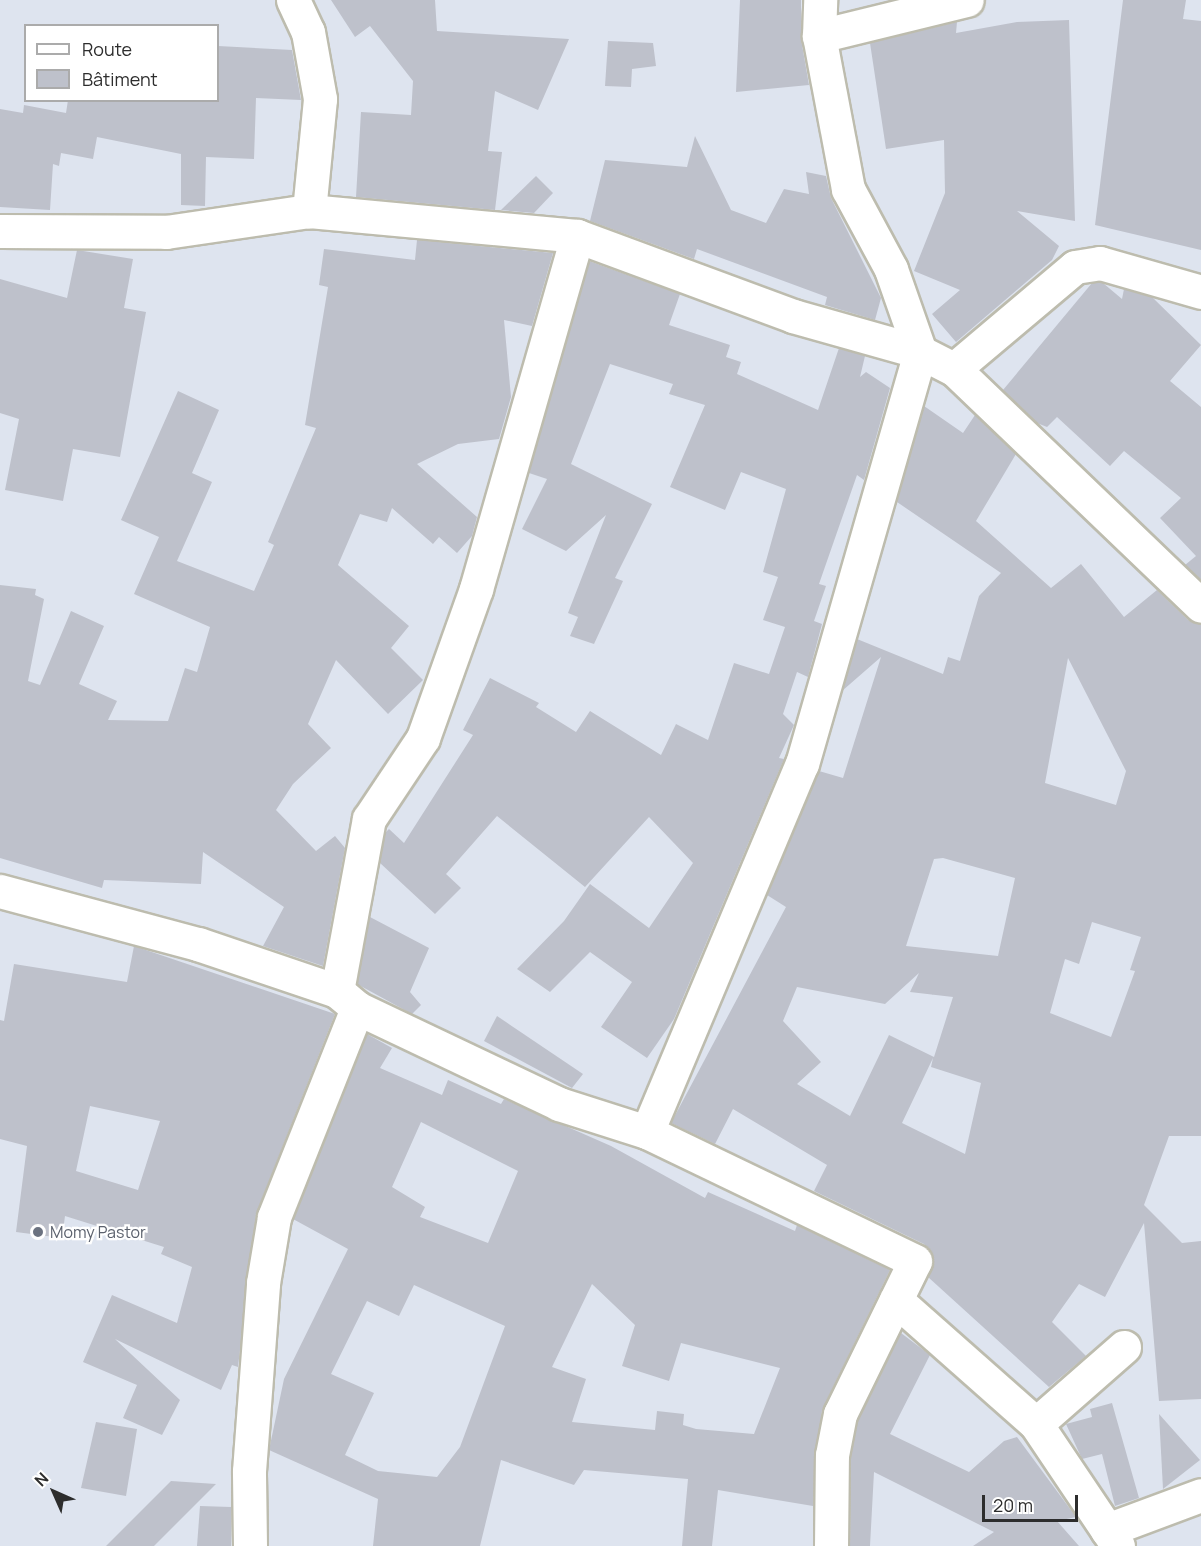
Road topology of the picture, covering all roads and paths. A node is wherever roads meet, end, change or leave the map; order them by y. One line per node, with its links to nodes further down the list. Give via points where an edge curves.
1 (293, 0): 5 (street, via 308,32 320,99)
2 (820, 0): 4 (street)
3 (967, 0): 4 (street)
4 (819, 36): 9 (street, via 848,189 891,269)
5 (309, 211): 6 (street, via 166,232); 7 (street)
6 (0, 231)
7 (577, 236): 9 (street, via 793,316); 13 (street, via 476,589 423,738 369,819)
8 (1201, 292): 10 (street, via 1100,263 1076,267)
9 (920, 352): 10 (street); 14 (street, via 802,764)
10 (954, 369): 11 (street)
11 (1201, 606)
12 (0, 891): 13 (street, via 188,941)
13 (347, 999): 14 (street, via 559,1104); 20 (street, via 274,1217 263,1283 249,1471)
14 (647, 1132): 15 (street, via 915,1261)
15 (896, 1300): 17 (street); 21 (street, via 840,1414 832,1455)
16 (1124, 1347): 17 (street)
17 (1036, 1424): 19 (street)
18 (1201, 1495): 19 (street)
19 (1112, 1538)
20 (250, 1546)
21 (831, 1546)

